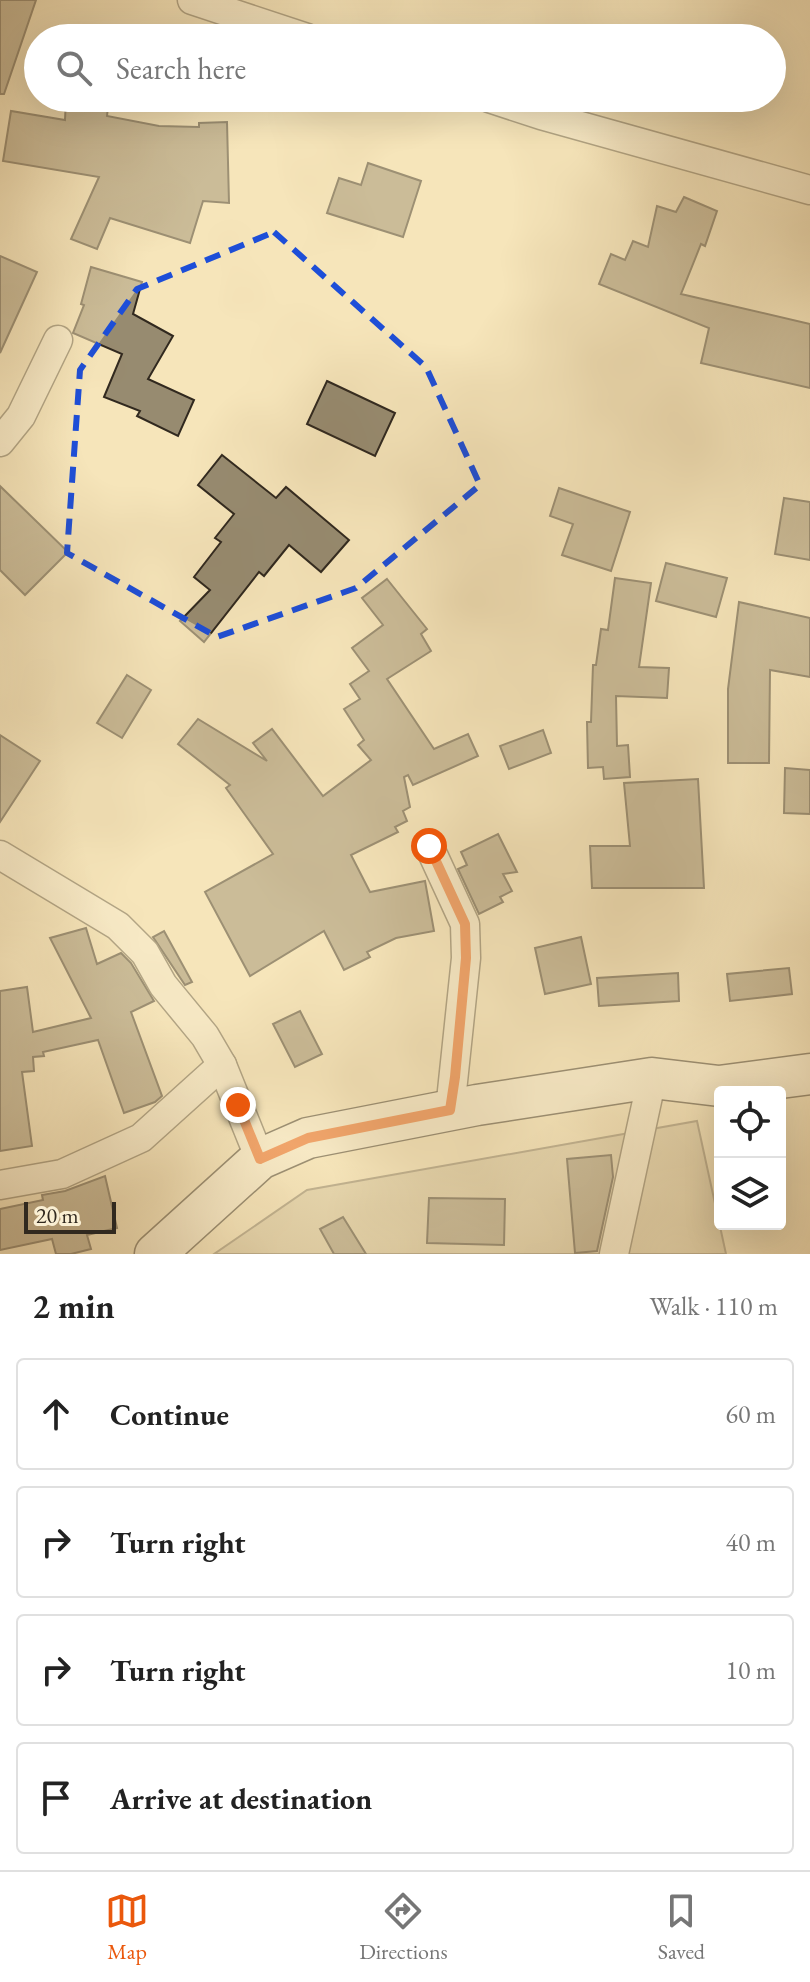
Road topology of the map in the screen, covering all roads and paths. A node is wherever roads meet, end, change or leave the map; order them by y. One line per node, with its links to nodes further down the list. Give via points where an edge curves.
1 (192, 0): 2 (street)
2 (265, 24)
3 (532, 112): 4 (street)
4 (810, 190)
5 (58, 340): 6 (street, via 21,416)
6 (0, 442)
7 (429, 846): 14 (street, via 465,924)
8 (0, 855): 10 (street, via 118,926 145,953)
9 (810, 1057): 13 (street, via 736,1068)
10 (222, 1065): 15 (street); 16 (street, via 141,1138 62,1174)
11 (810, 1074): 13 (street)
12 (652, 1078): 13 (street); 14 (street); 18 (street)
13 (719, 1086)
14 (450, 1110): 15 (street, via 308,1138)
15 (260, 1159): 17 (street)
16 (0, 1185)
17 (155, 1254)
18 (614, 1254)

